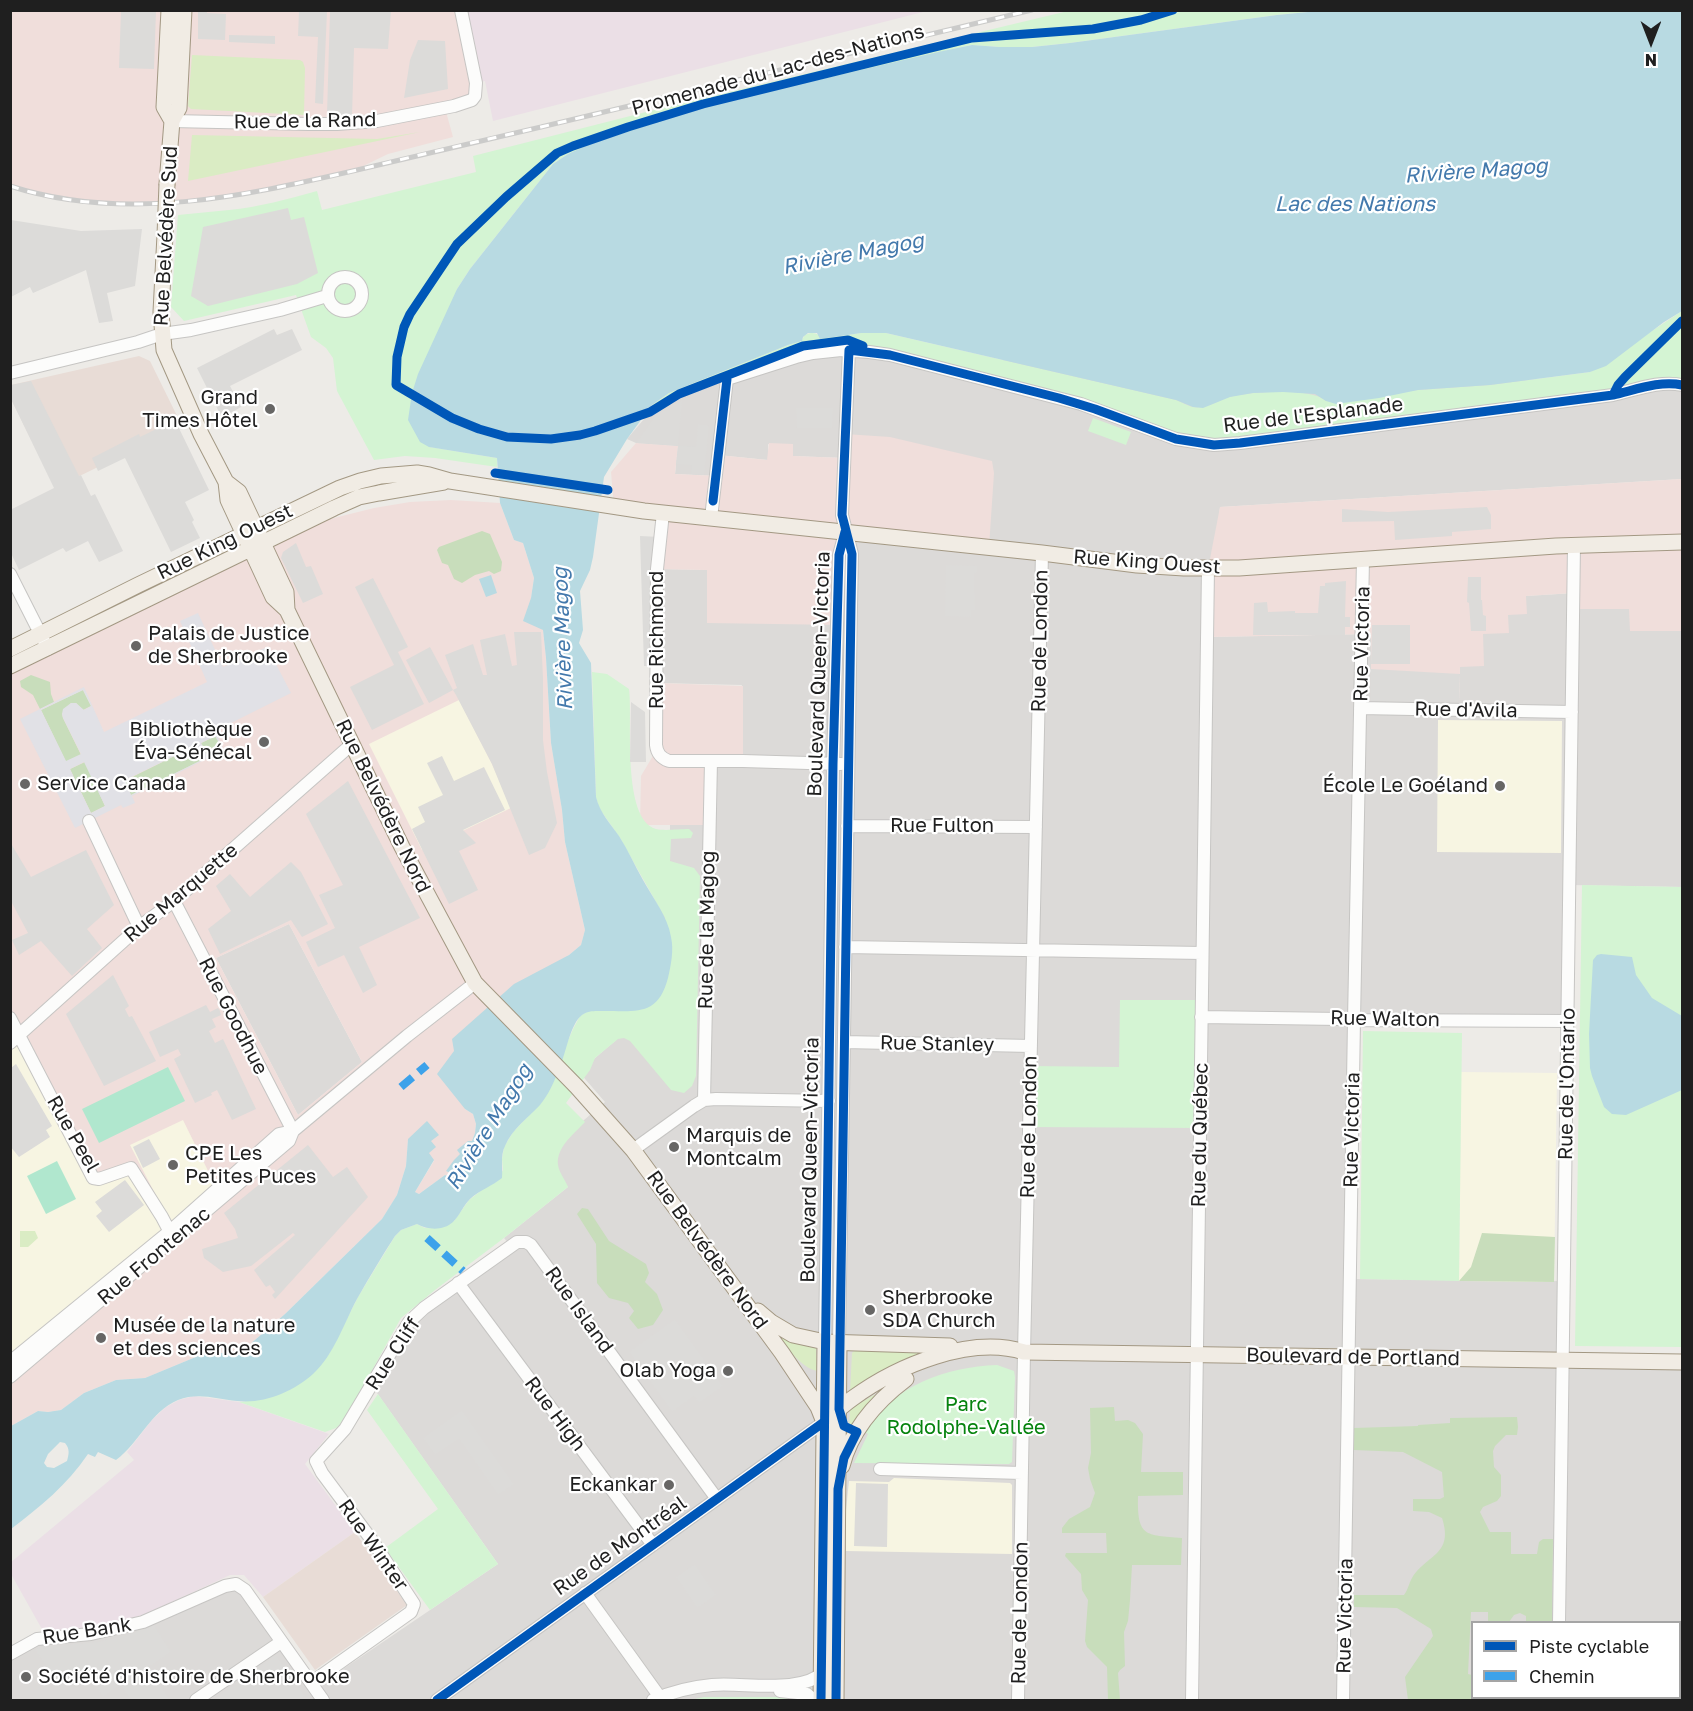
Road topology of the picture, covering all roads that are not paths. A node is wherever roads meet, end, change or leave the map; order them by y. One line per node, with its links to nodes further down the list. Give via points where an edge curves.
1 (169, 10): 4 (main road, Rue Belvédère Sud, via 164,107)
2 (184, 10): 4 (main road, Rue Belvédère Sud, via 179,108)
3 (461, 10): 4 (street, Rue de la Rand, via 476,83 472,100 377,121 342,124)
4 (172, 121): 6 (main road, Rue Belvédère Sud, bridge)
5 (327, 296): 6 (street, via 280,310)
6 (162, 334): 8 (street); 13 (main road, Rue Belvédère Sud, via 167,359 226,482 228,500)
7 (849, 350): 9 (street, Rue de l'Esplanade, via 890,355 1059,398 1176,439 1214,445 1613,396 1657,385); 12 (street, Rue de l'Esplanade, via 796,357 727,379); 14 (street, via 842,515)
8 (10, 373)
9 (1683, 385)
10 (450, 481): 11 (main road, Rue King Ouest); 13 (main road, Rue King Ouest, via 417,473 360,481); 16 (main road, Rue King Ouest, via 359,497)
11 (663, 513): 12 (main road, Rue King Ouest); 29 (street, Rue Richmond, via 657,569 656,745 663,759 669,761)
12 (711, 518): 14 (main road, Rue King Ouest)
13 (250, 530): 16 (main road, Rue Belvédère Nord); 22 (main road, Rue King Ouest)
14 (845, 532): 18 (main road, Rue King Ouest); 30 (street, Boulevard Queen-Victoria, via 839,555); 31 (street, Boulevard Queen-Victoria, via 852,554)
15 (1683, 542): 17 (main road, Rue King Ouest)
16 (256, 545): 24 (main road, Rue King Ouest); 28 (main road, Rue Belvédère Nord, via 273,597 287,610)
17 (1574, 545): 19 (main road, Rue King Ouest); 27 (street, Rue de l'Ontario)
18 (1042, 553): 20 (main road, Rue King Ouest); 34 (street, Rue de London)
19 (1364, 559): 20 (main road, Rue King Ouest); 26 (street, Rue Victoria)
20 (1208, 569): 39 (street, Rue du Québec)
21 (10, 574): 22 (street)
22 (41, 634): 23 (main road, Rue King Ouest); 24 (street)
23 (10, 649)
24 (48, 649): 25 (main road, Rue King Ouest)
25 (10, 666)
26 (1360, 708): 27 (street, Rue d'Avila); 43 (street, Rue Victoria)
27 (1572, 712): 44 (street, Rue de l'Ontario)
28 (352, 744): 35 (street, Rue Marquette); 40 (main road, Rue Belvédère Nord)
29 (711, 761): 30 (street); 48 (street, Rue de la Magog)
30 (833, 764): 31 (street); 49 (street, Boulevard Queen-Victoria)
31 (848, 764): 33 (street, Boulevard Queen-Victoria)
32 (89, 821): 36 (street)
33 (847, 826): 34 (street, Rue Fulton); 37 (street, Boulevard Queen-Victoria)
34 (1036, 827): 38 (street, Rue de London)
35 (174, 901): 36 (street, Rue Marquette); 50 (street, Rue Goodhue)
36 (140, 927): 45 (street, Rue Marquette)
37 (845, 947): 38 (street); 46 (street, Boulevard Queen-Victoria)
38 (1033, 951): 39 (street); 47 (street, Rue de London)
39 (1202, 953): 41 (street, Rue du Québec)
40 (475, 983): 50 (street, Rue Frontenac); 51 (main road, Rue Belvédère Nord)
41 (1202, 1017): 43 (street, Rue Walton); 60 (street, Rue du Québec)
42 (10, 1018): 45 (street, Rue Peel)
43 (1354, 1020): 44 (street, Rue Walton); 61 (street, Rue Victoria)
44 (1568, 1021): 62 (street, Rue de l'Ontario)
45 (15, 1039): 52 (street, Rue Peel, via 93,1178 131,1168)
46 (844, 1042): 47 (street, Rue Stanley); 56 (street, Boulevard Queen-Victoria)
47 (1031, 1046): 58 (street, Rue de London)
48 (704, 1100): 49 (street); 51 (street)
49 (829, 1101): 56 (street, Boulevard Queen-Victoria)
50 (293, 1131): 52 (street, Rue Frontenac, via 279,1134)
51 (633, 1150): 55 (main road, Rue Belvédère Nord)
52 (171, 1236): 63 (street, Rue Frontenac); 65 (street, Rue Frontenac)
53 (522, 1241): 54 (street, Rue Cliff, via 510,1245); 75 (street, Rue Island, via 531,1245)
54 (458, 1283): 71 (street, Rue Cliff, via 409,1322 345,1429 318,1457); 76 (street, Rue High)
55 (742, 1297): 56 (main road, via 793,1335); 59 (main road, Rue Belvédère Nord)
56 (832, 1342): 57 (main road); 67 (main road, Boulevard Queen-Victoria); 68 (main road, Boulevard Queen-Victoria)
57 (988, 1347): 58 (main road, Boulevard de Portland); 68 (main road, Boulevard de Portland, via 928,1358)
58 (1024, 1352): 60 (main road, Boulevard de Portland); 66 (main road, Boulevard de Portland, via 1010,1357 952,1361); 73 (street, Rue de London)
59 (782, 1353): 67 (main road); 70 (main road, Rue Belvédère Nord)
60 (1197, 1355): 61 (main road, Boulevard de Portland); 93 (street, Rue du Québec)
61 (1348, 1357): 62 (main road, Boulevard de Portland); 94 (street, Rue Victoria)
62 (1563, 1360): 64 (main road, Boulevard de Portland); 78 (street, Rue de l'Ontario)
63 (10, 1362)
64 (1683, 1362)
65 (10, 1377)
66 (906, 1379): 68 (main road); 74 (main road, via 880,1402 857,1432 844,1458)
67 (825, 1385): 68 (main road); 70 (main road, Boulevard Queen-Victoria)
68 (846, 1395): 69 (main road, Boulevard de Portland)
69 (838, 1409): 70 (main road, Boulevard de Portland); 74 (main road)
70 (824, 1422): 75 (street, Rue de Montréal); 82 (main road, Boulevard Queen-Victoria)
71 (318, 1467): 83 (street, Rue Winter, via 414,1604 411,1612)
72 (880, 1469): 73 (street)
73 (1022, 1473): 92 (street, Rue de London)
74 (838, 1489): 80 (main road)
75 (717, 1499): 76 (street, Rue de Montréal)
76 (652, 1545): 77 (street, Rue de Montréal)
77 (585, 1593): 85 (street); 88 (street, Rue de Montréal)
78 (1559, 1621)
79 (281, 1642): 81 (street, Rue Bank, via 245,1590 231,1584 143,1622 91,1634 37,1639); 83 (street); 86 (street)
80 (837, 1649): 82 (street); 91 (main road)
81 (10, 1654)
82 (821, 1675): 84 (street, via 792,1685); 90 (main road, Boulevard Queen-Victoria)
83 (311, 1683): 87 (street)
84 (762, 1685): 85 (street, via 711,1685); 89 (street, via 807,1694)
85 (658, 1699)
86 (196, 1701)
87 (323, 1701)
88 (437, 1701)
89 (814, 1701)
90 (821, 1701)
91 (836, 1701)
92 (1018, 1701)
93 (1192, 1701)
94 (1343, 1701)

